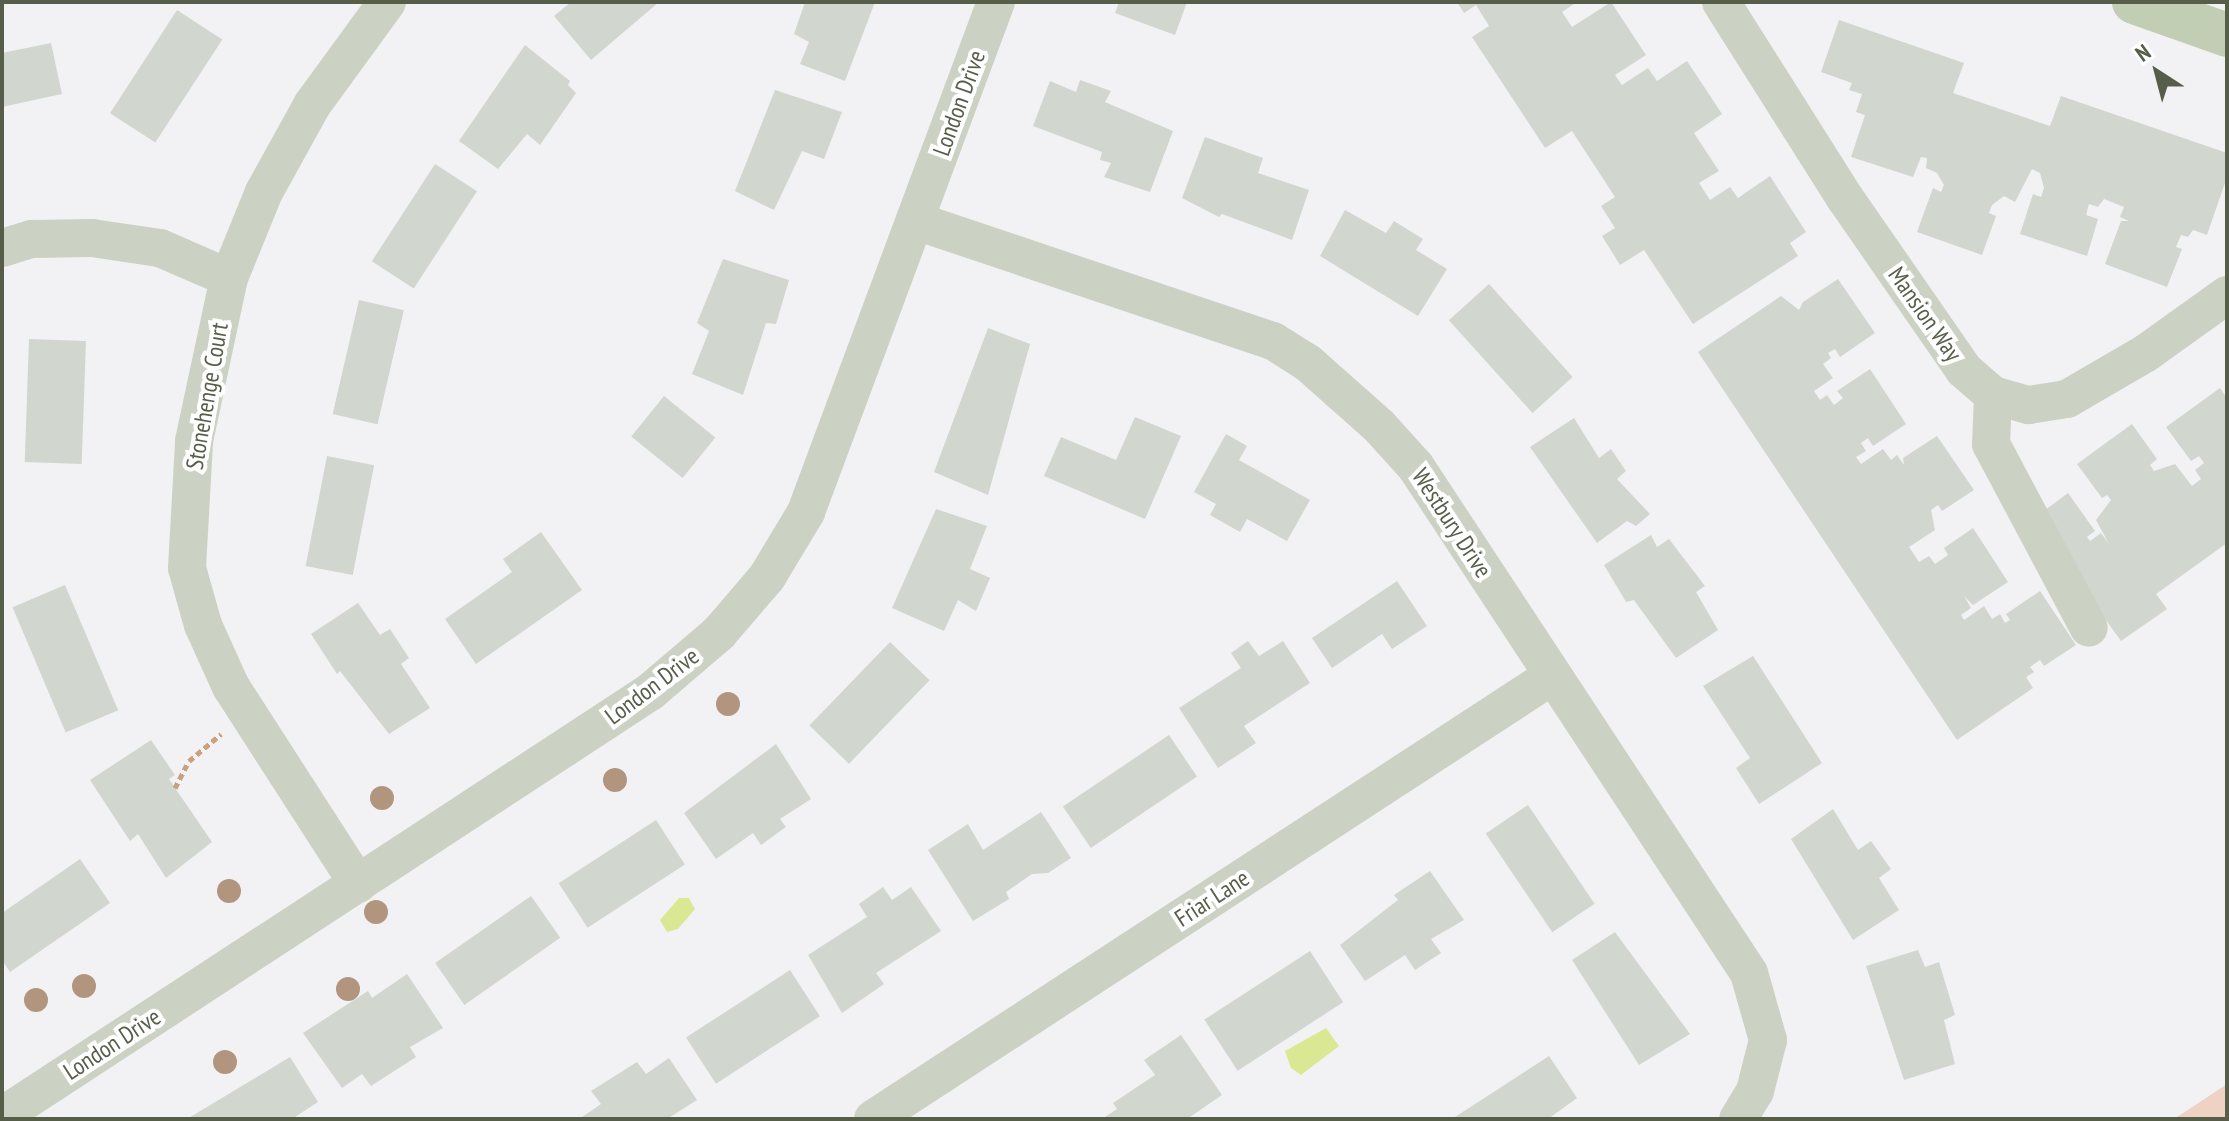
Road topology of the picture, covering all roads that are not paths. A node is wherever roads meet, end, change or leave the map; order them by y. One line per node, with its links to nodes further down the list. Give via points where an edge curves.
1 (387, 2): 8 (street, Stonehenge Court, via 312,105 264,192)
2 (996, 2): 6 (street, London Drive)
3 (1721, 2): 10 (street, Mansion Way, via 1726,18 1853,211 1964,370)
4 (2134, 2): 5 (main road)
5 (2227, 35)
6 (916, 221): 12 (street, Westbury Drive, via 1273,341 1308,363 1416,467); 13 (street, London Drive, via 806,512 757,588 719,633 650,692)
7 (2, 248): 8 (street, via 32,239 92,238 160,248)
8 (229, 278): 13 (street, Stonehenge Court, via 194,441 187,568 203,625 231,687)
9 (2227, 295): 10 (street, Mansion Way, via 2146,353 2067,399 2029,405)
10 (1993, 395): 11 (street, via 1991,444)
11 (2089, 628)
12 (1552, 676): 15 (street, Friar Lane); 16 (street, Westbury Drive, via 1749,973 1765,1018 1764,1065)
13 (358, 884): 14 (street, London Drive)
14 (2, 1116)
15 (873, 1119)
16 (1738, 1119)

